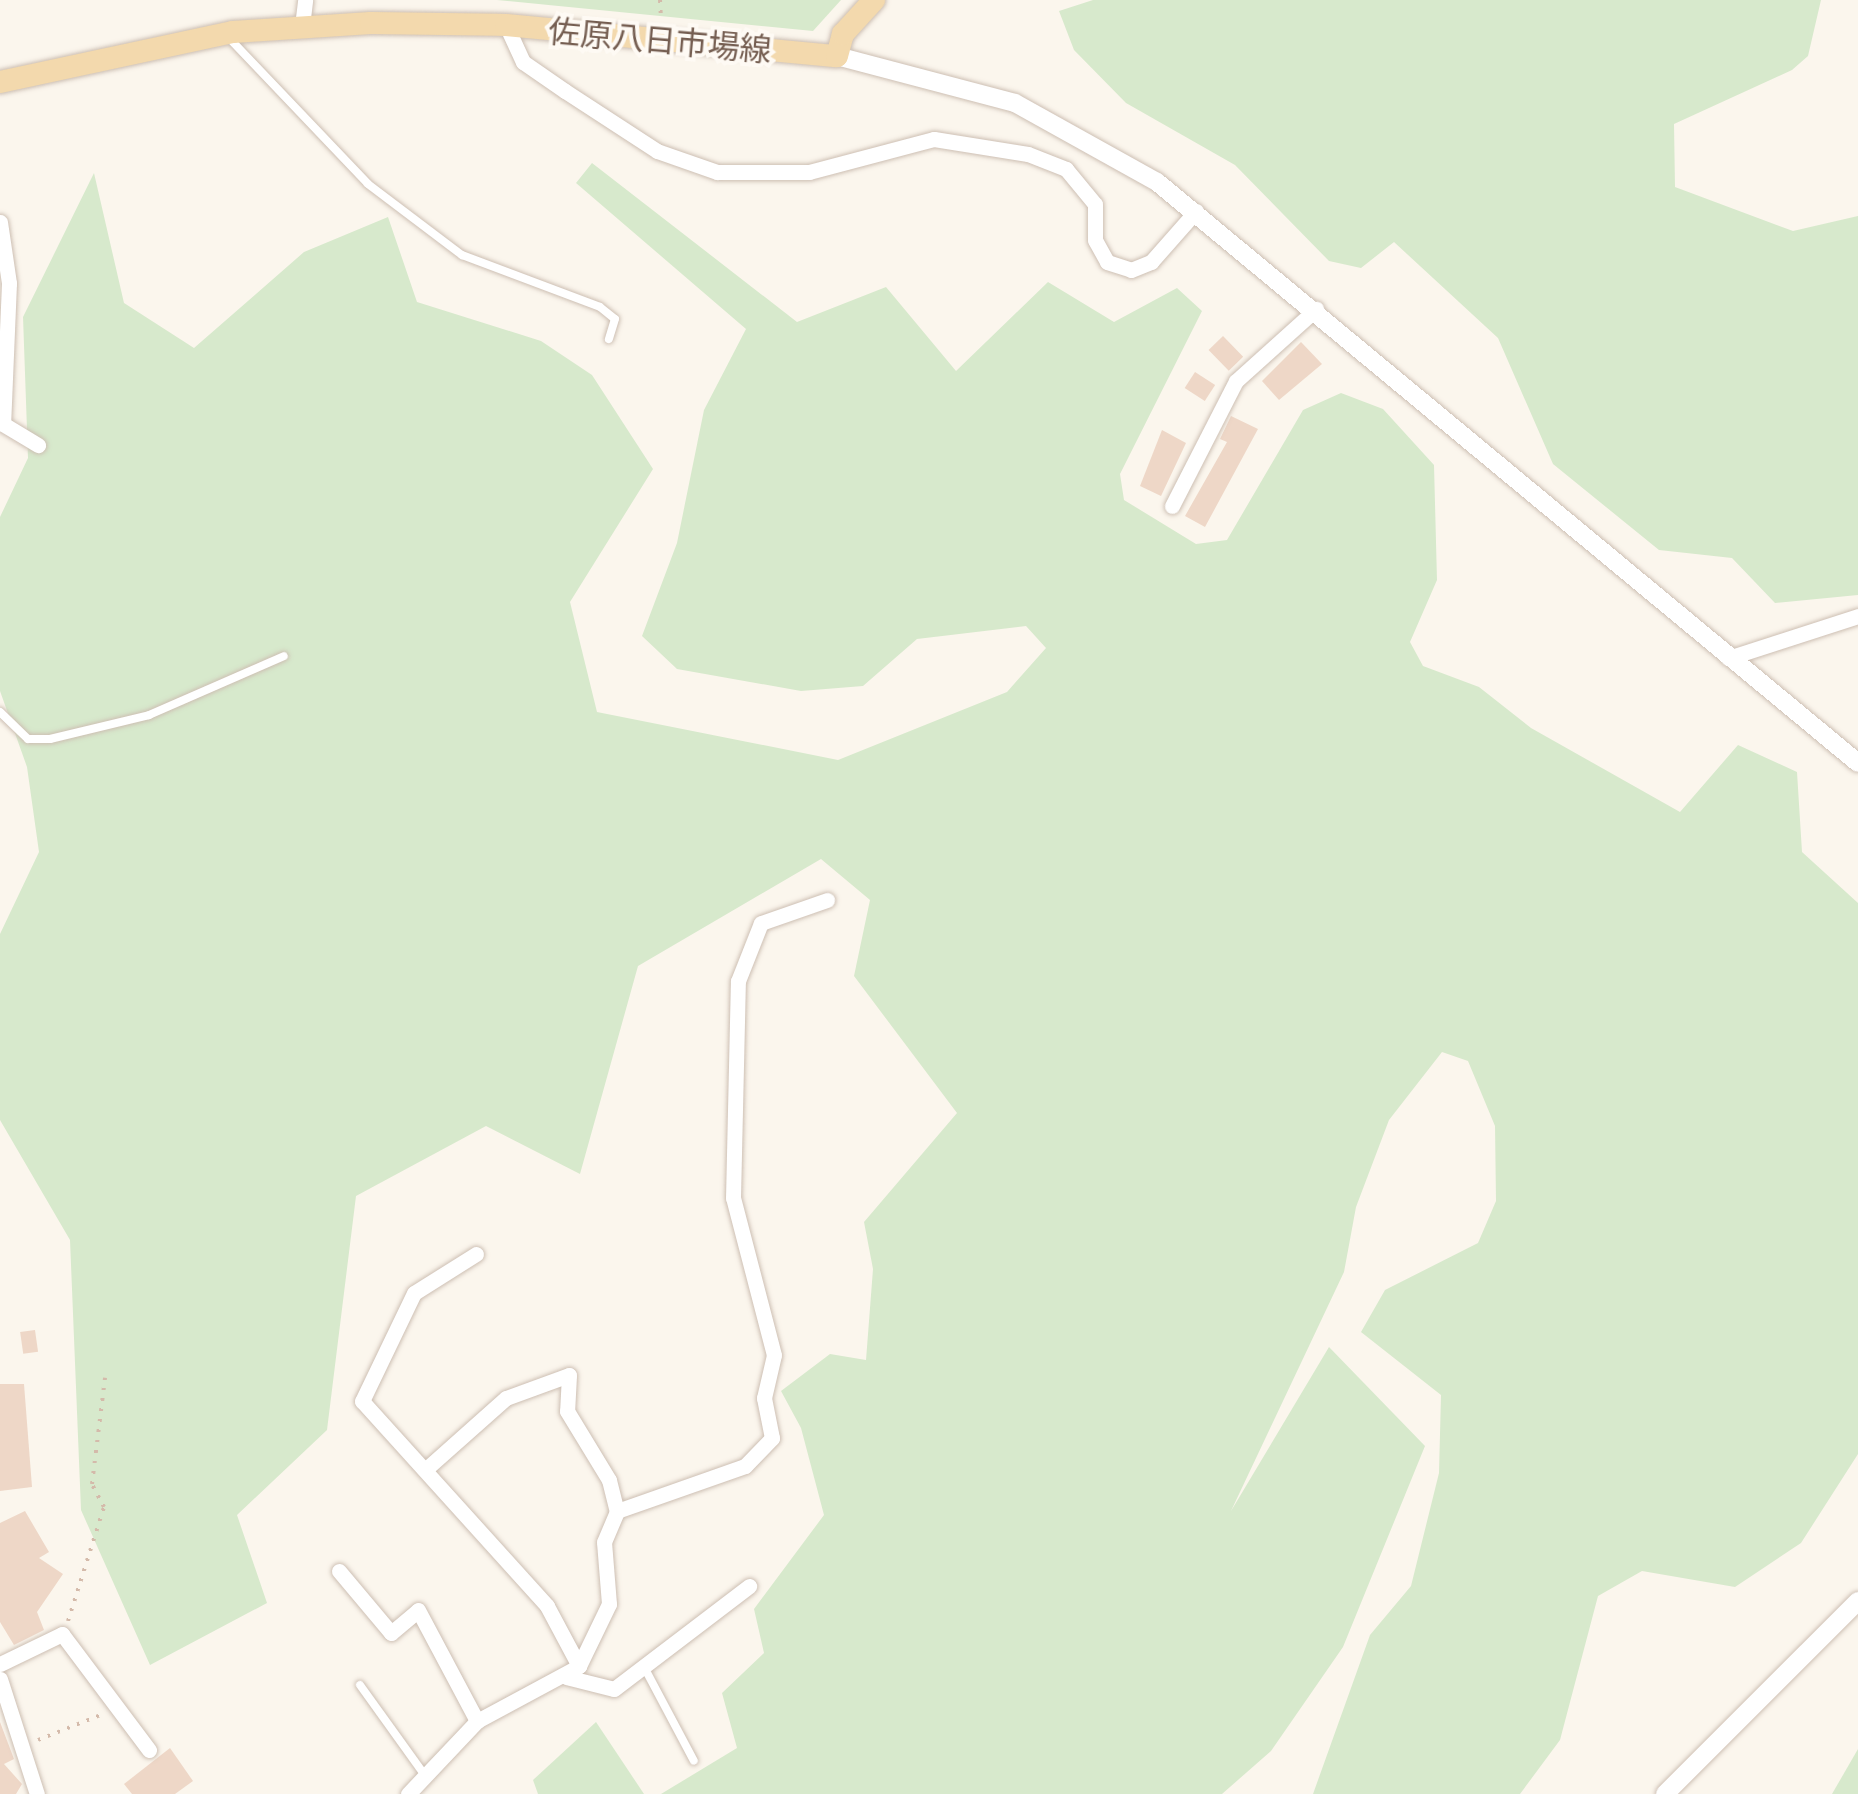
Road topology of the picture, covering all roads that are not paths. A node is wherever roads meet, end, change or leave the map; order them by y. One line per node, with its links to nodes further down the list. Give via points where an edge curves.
1 (305, 0): 4 (street)
2 (874, 0): 6 (main road, via 843,34)
3 (506, 25): 4 (main road, 佐原八日市場線); 6 (main road, 佐原八日市場線); 8 (street, via 523,62 657,151 717,172 809,172 934,139 1028,154 1066,169 1095,204 1095,240 1108,262 1131,270 1152,262)
4 (302, 26): 5 (main road, 佐原八日市場線)
5 (224, 34): 7 (main road, 佐原八日市場線); 11 (lane, via 368,184 462,255 600,307 614,319)
6 (837, 56): 8 (street, via 1015,102)
7 (0, 82)
8 (1196, 211): 10 (street)
9 (0, 222): 12 (street, via 10,336)
10 (1316, 309): 14 (street, via 1236,381); 17 (street)
11 (608, 339)
12 (1, 424): 13 (street)
13 (38, 445)
14 (1172, 506)
15 (1858, 616): 17 (street)
16 (284, 656): 18 (lane, via 150,715 50,739 28,739)
17 (1728, 658): 19 (street)
18 (0, 712)
19 (1858, 764)
20 (827, 900): 23 (street, via 760,923 738,980 733,1198 774,1355 764,1398 772,1438 744,1466)
21 (476, 1254): 22 (street, via 414,1293 362,1401)
22 (426, 1469): 23 (street, via 506,1398 569,1375 567,1411 609,1480); 28 (street, via 547,1606)
23 (616, 1511): 28 (street, via 604,1542 609,1604)
24 (340, 1571): 33 (street, via 391,1633 418,1610)
25 (749, 1586): 29 (street)
26 (1858, 1600): 39 (street)
27 (0, 1664): 34 (street, via 62,1634)
28 (580, 1666): 30 (street)
29 (644, 1666): 30 (street, via 614,1689); 35 (lane)
30 (566, 1677): 33 (street)
31 (0, 1679): 37 (street)
32 (360, 1685): 36 (lane, via 424,1768)
33 (477, 1721): 36 (street)
34 (150, 1750)
35 (694, 1761)
36 (423, 1789): 38 (street)
37 (37, 1794)
38 (408, 1794)
39 (1665, 1794)

